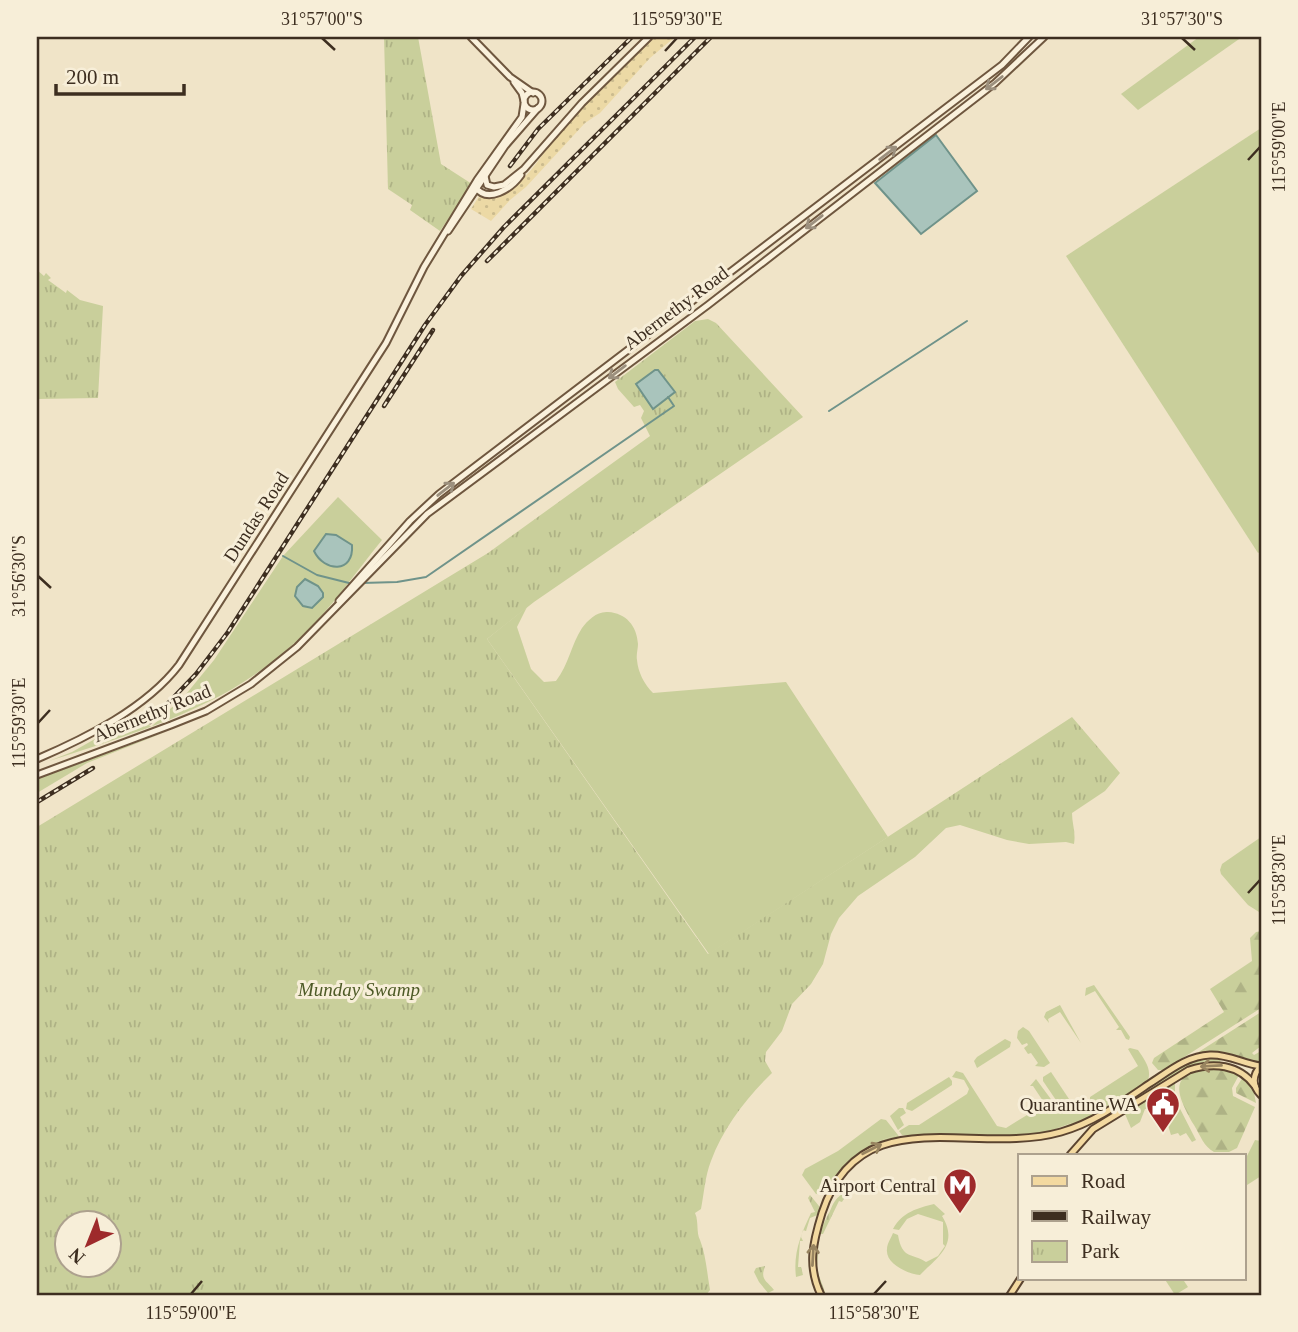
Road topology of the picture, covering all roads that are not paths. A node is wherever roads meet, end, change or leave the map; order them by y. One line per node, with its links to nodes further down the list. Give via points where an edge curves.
1 (471, 37): 5 (main road)
2 (649, 37): 10 (main road)
3 (1029, 37): 17 (main road, Abernethy Road, one-way to 3, via 439,494 1002,65)
4 (1044, 37): 17 (main road, Abernethy Road, one-way to 17, via 995,83 708,305 427,514)
5 (510, 77): 6 (main road); 7 (main road)
6 (533, 93): 7 (main road); 8 (main road, via 540,97)
7 (524, 103): 8 (main road, via 530,110); 9 (main road)
8 (538, 108): 9 (main road)
9 (520, 125): 11 (main road, Dundas Road); 12 (main road, Dundas Road)
10 (524, 169): 13 (main road, via 504,185); 14 (main road, via 512,185)
11 (485, 176): 12 (main road, Dundas Road); 13 (main road)
12 (476, 186): 13 (main road); 14 (main road); 15 (main road, Dundas Road); 16 (main road, Dundas Road)
13 (489, 186)
14 (494, 195): 15 (main road)
15 (471, 197): 16 (main road, Dundas Road)
16 (444, 236): 18 (main road, Dundas Road, via 386,343 174,671 128,710)
17 (333, 609): 19 (main road, Abernethy Road, via 281,662 227,699 171,726)
18 (37, 759)
19 (37, 775)
20 (1261, 1066): 21 (main road); 25 (main road, one-way to 20, via 813,1276 812,1255 826,1200 841,1174 866,1151 909,1138 1022,1139 1063,1131 1104,1114 1198,1057 1224,1056)
21 (1255, 1086): 22 (main road); 23 (main road, one-way to 23, via 1228,1067 1205,1065 1189,1070 1093,1129)
22 (1261, 1095)
23 (1071, 1154)
24 (1020, 1280): 26 (main road)
25 (821, 1295)
26 (1010, 1295)

